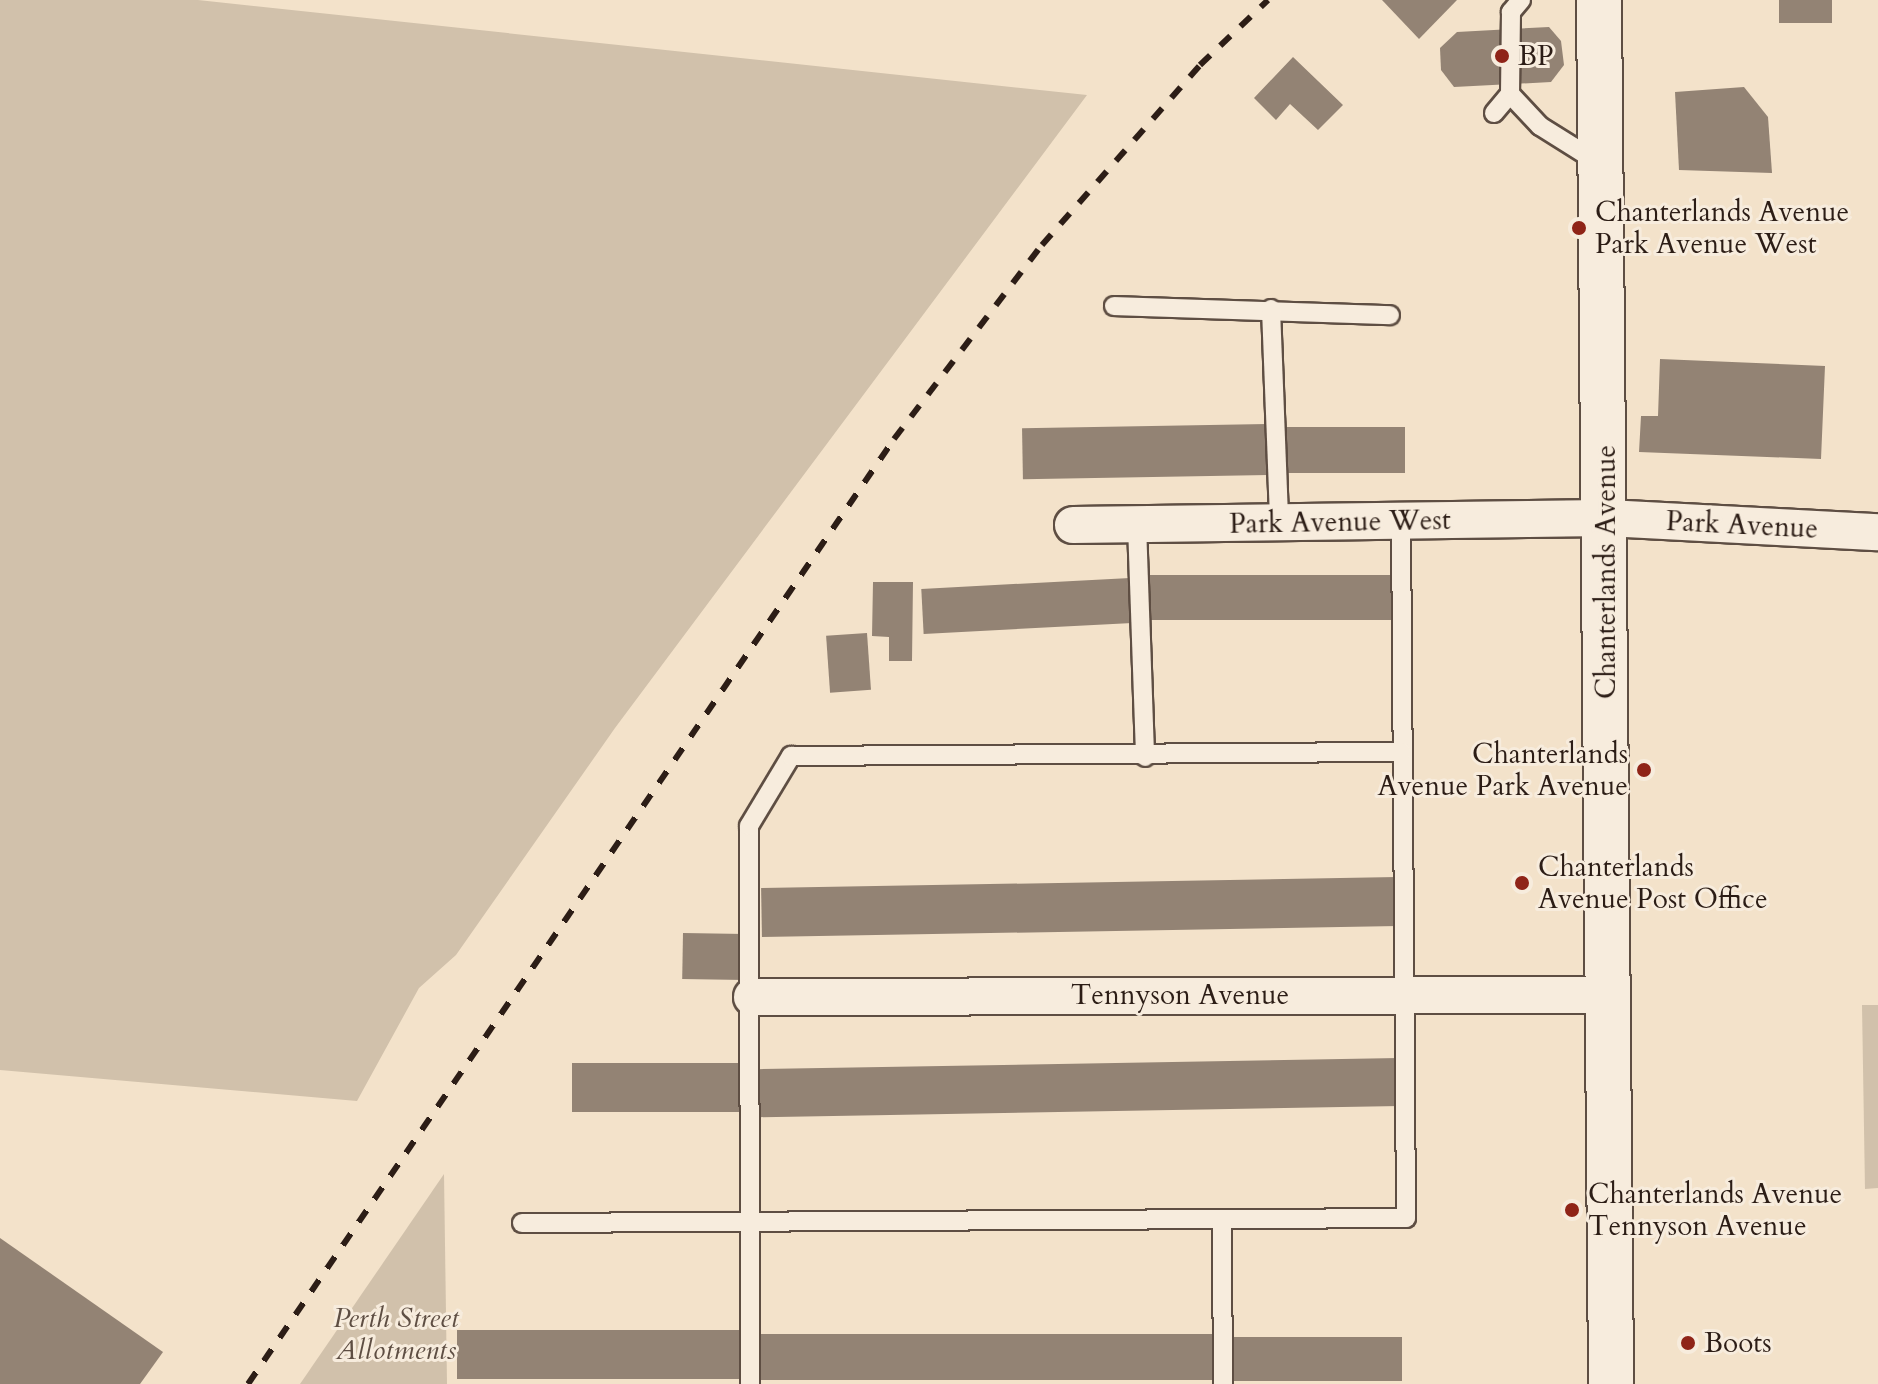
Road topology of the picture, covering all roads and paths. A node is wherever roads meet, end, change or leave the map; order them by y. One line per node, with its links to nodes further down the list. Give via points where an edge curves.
1 (1521, 0): 3 (lane, via 1511,12)
2 (1599, 0): 5 (street, Chanterlands Avenue)
3 (1510, 94): 4 (lane); 5 (lane, via 1540,126)
4 (1494, 113)
5 (1601, 165): 9 (street, Chanterlands Avenue)
6 (1114, 306): 7 (lane)
7 (1271, 309): 8 (lane); 11 (lane)
8 (1390, 315)
9 (1607, 518): 10 (street, Park Avenue West); 14 (street, Park Avenue); 18 (street, Chanterlands Avenue)
10 (1401, 521): 11 (street, Park Avenue West); 15 (lane)
11 (1279, 522): 13 (street, Park Avenue West)
12 (1073, 525): 13 (street, Park Avenue West)
13 (1137, 525): 16 (lane)
14 (1878, 532)
15 (1402, 752): 16 (lane); 17 (lane)
16 (1145, 757): 19 (lane, via 791,756 749,826)
17 (1404, 995): 18 (street, Tennyson Avenue); 19 (street, Tennyson Avenue); 20 (lane, via 1406,1218)
18 (1609, 995): 25 (street, Chanterlands Avenue)
19 (752, 997): 22 (lane, via 746,1005)
20 (1222, 1219): 22 (lane); 24 (lane)
21 (522, 1223): 22 (lane)
22 (748, 1223): 23 (lane)
23 (750, 1384)
24 (1223, 1384)
25 (1611, 1384)

